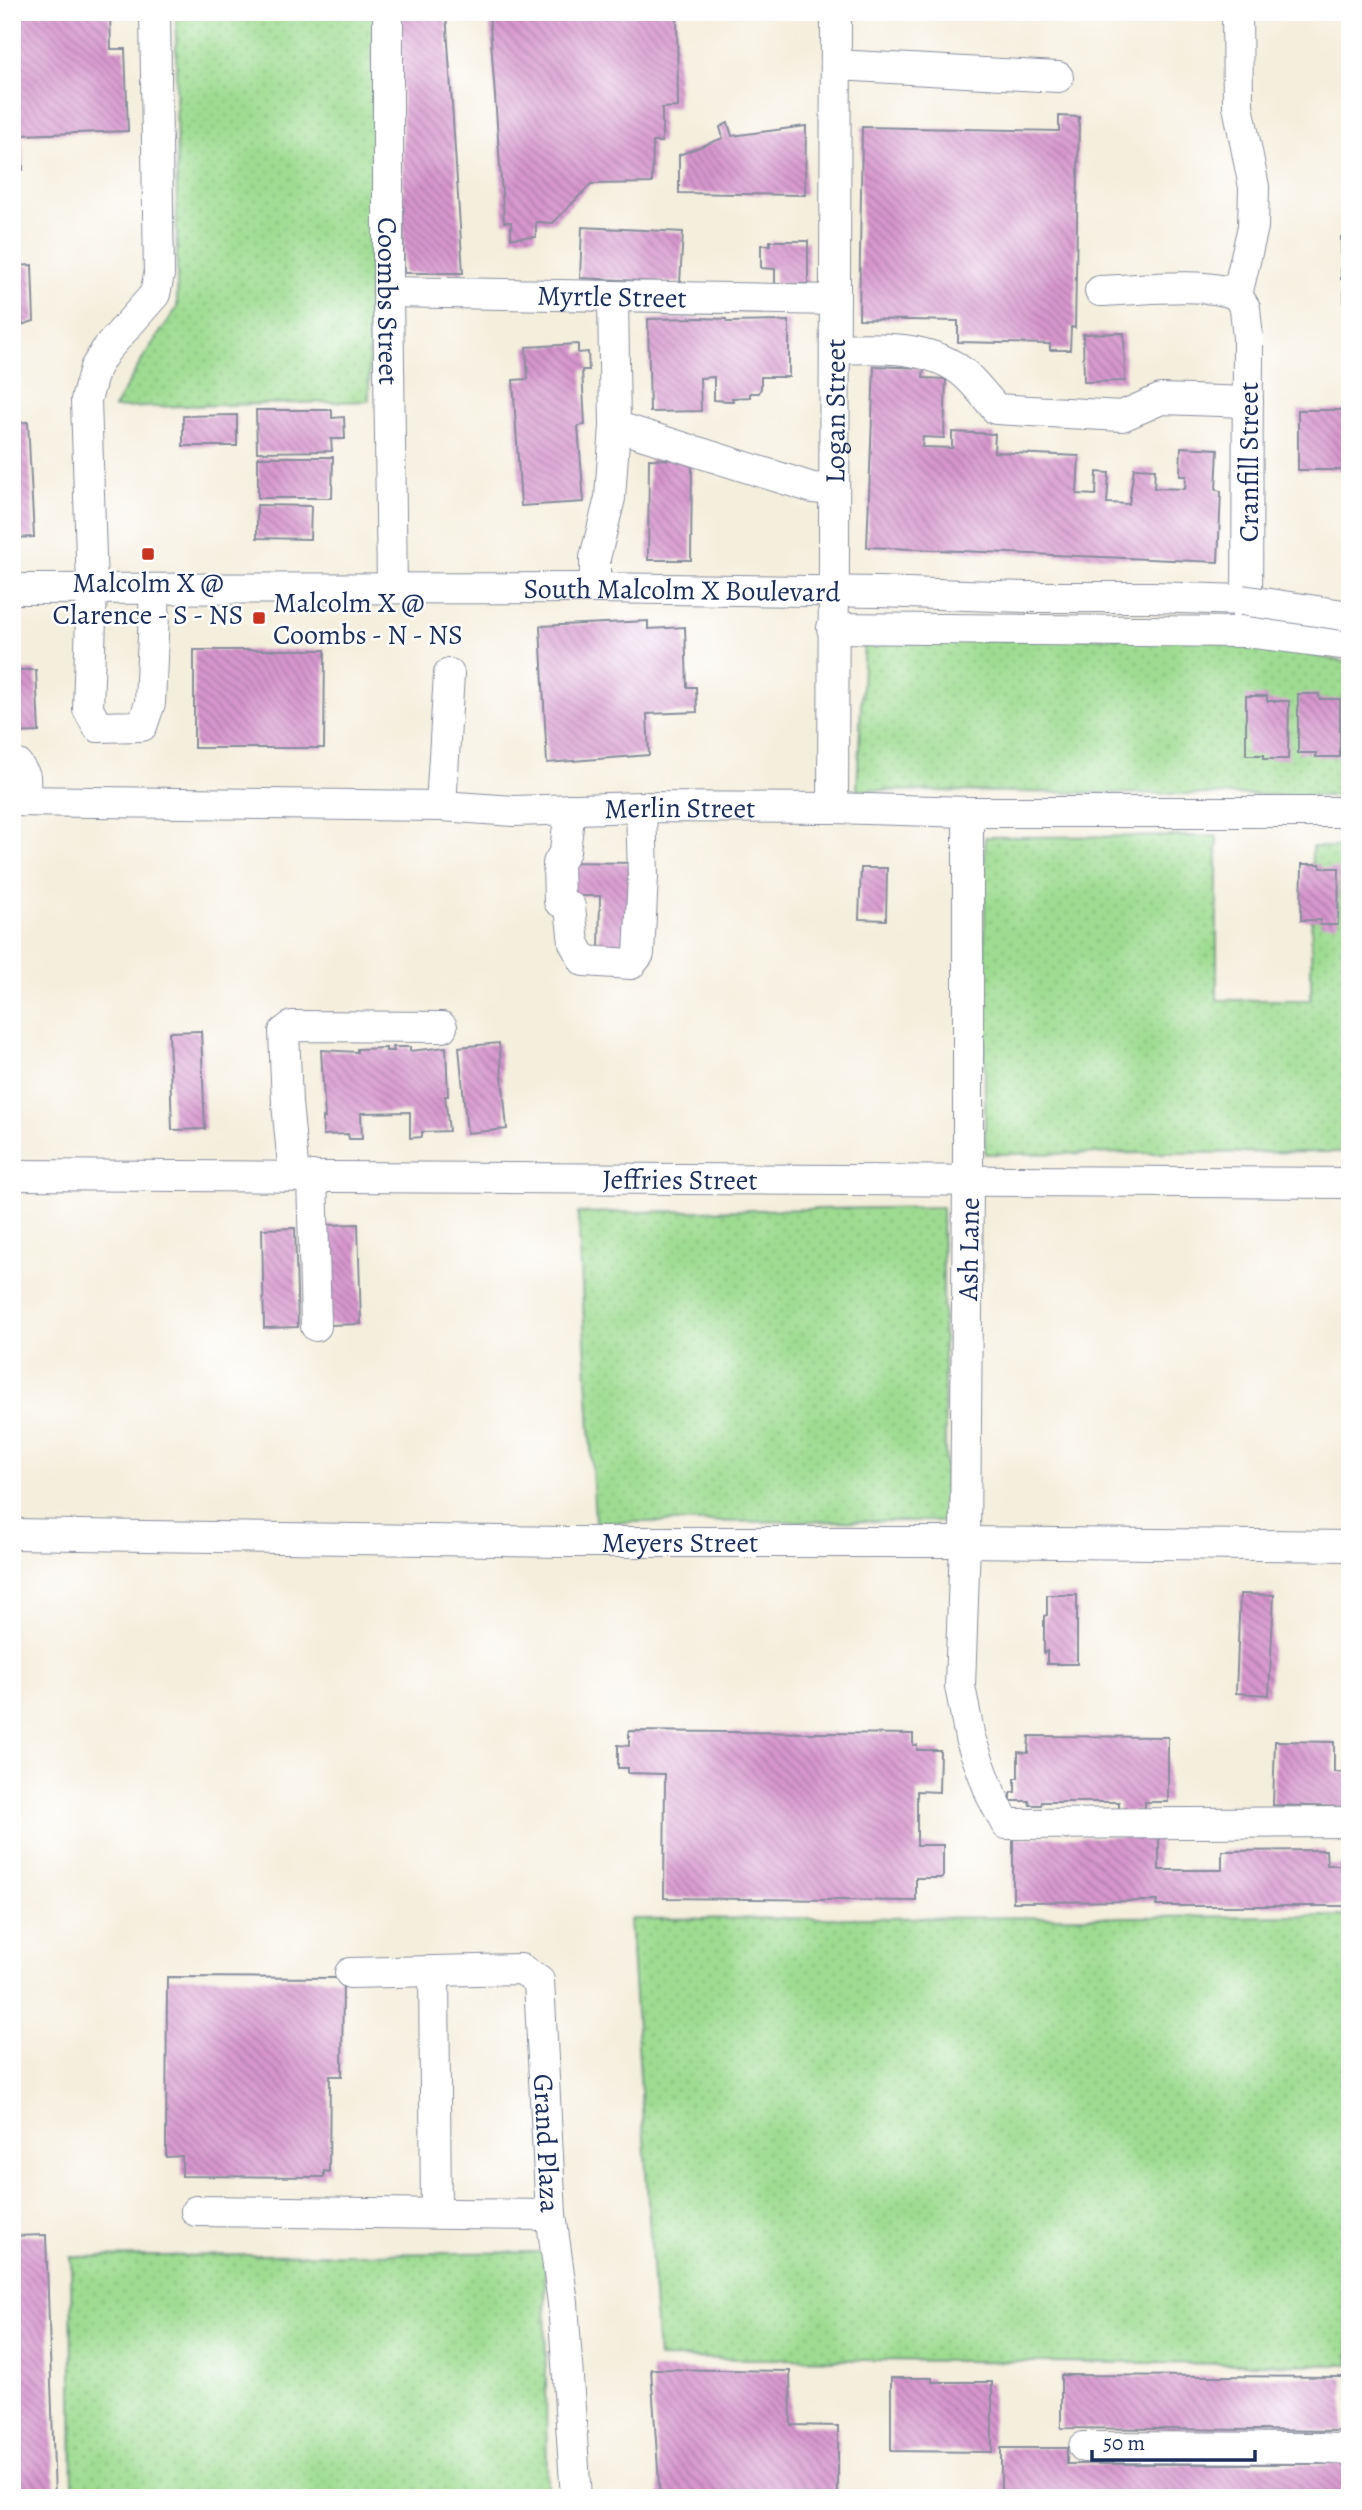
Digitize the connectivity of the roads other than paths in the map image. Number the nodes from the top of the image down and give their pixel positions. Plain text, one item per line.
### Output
1 (155, 12) edge
2 (388, 12) edge
3 (836, 12) edge
4 (1237, 12) edge
5 (836, 65) junction
6 (1058, 77) dead end
7 (1100, 291) dead end
8 (387, 292) junction
9 (1237, 295) junction
10 (613, 298) junction
11 (835, 300) junction
12 (835, 349) junction
13 (1248, 402) junction
14 (615, 426) junction
15 (833, 490) junction
16 (92, 588) junction
17 (392, 588) junction
18 (595, 588) junction
19 (12, 589) edge
20 (155, 590) junction
21 (832, 592) junction
22 (1350, 616) edge
23 (832, 628) junction
24 (1246, 632) junction
25 (1350, 645) edge
26 (449, 674) dead end
27 (12, 765) edge
28 (19, 801) edge
29 (441, 806) junction
30 (640, 807) junction
31 (833, 808) junction
32 (570, 809) junction
33 (968, 812) junction
34 (1350, 813) edge
35 (442, 1027) dead end
36 (12, 1175) edge
37 (303, 1176) junction
38 (968, 1180) junction
39 (1350, 1183) edge
40 (316, 1326) dead end
41 (12, 1534) edge
42 (965, 1542) junction
43 (1350, 1546) edge
44 (1350, 1822) edge
45 (434, 1971) junction
46 (350, 1973) dead end
47 (196, 2211) dead end
48 (436, 2213) junction
49 (551, 2215) junction
50 (1084, 2447) dead end
51 (1350, 2450) edge
52 (576, 2498) edge

1 - 16 street
2 - 8 street, Coombs Street
3 - 5 street, Logan Street
4 - 9 street
5 - 6 street
5 - 11 street, Logan Street
7 - 9 street
8 - 10 street, Myrtle Street
8 - 17 street, Coombs Street
9 - 13 street, Cranfill Street
10 - 11 street, Myrtle Street
10 - 14 street
11 - 12 street, Logan Street
12 - 13 street
12 - 15 street, Logan Street
13 - 24 street, Cranfill Street
14 - 15 street
14 - 18 street
15 - 21 street, Logan Street
16 - 19 street, South Malcolm X Boulevard
16 - 20 street, South Malcolm X Boulevard
16 - 20 street
17 - 18 street, South Malcolm X Boulevard
17 - 20 street, South Malcolm X Boulevard
18 - 21 street, South Malcolm X Boulevard
21 - 22 street, South Malcolm X Boulevard, bridge
21 - 23 street, Logan Street
23 - 24 street
23 - 31 street, Logan Street
24 - 25 street
26 - 29 street
27 - 28 street
28 - 29 street, Merlin Street
29 - 32 street, Merlin Street
30 - 31 street, Merlin Street
30 - 32 street, Merlin Street
30 - 32 street
31 - 33 street, Merlin Street
33 - 34 street, Merlin Street
33 - 38 street, Ash Lane
35 - 37 street
36 - 37 street, Jeffries Street
37 - 38 street, Jeffries Street
37 - 40 street
38 - 39 street, Jeffries Street
38 - 42 street, Ash Lane
41 - 42 street, Meyers Street
42 - 43 street, Meyers Street
42 - 44 street, Ash Lane
45 - 46 street, Grand Plaza
45 - 48 street
45 - 49 street, Grand Plaza
47 - 48 street
48 - 49 street
49 - 52 street, Grand Plaza
50 - 51 street

